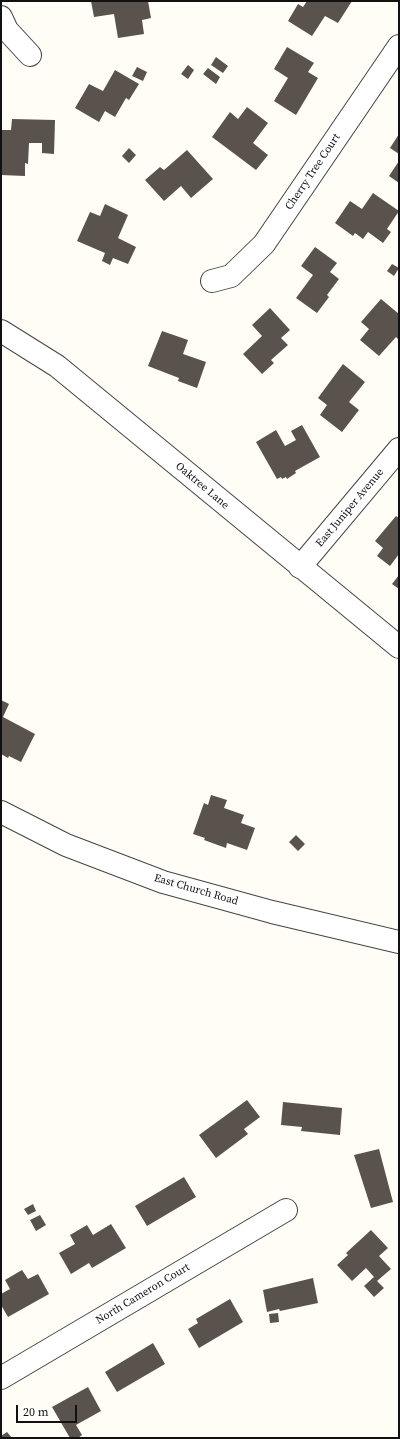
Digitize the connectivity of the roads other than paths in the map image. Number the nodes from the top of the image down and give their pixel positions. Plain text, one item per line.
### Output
1 (1, 17) edge
2 (399, 46) edge
3 (30, 55) dead end
4 (212, 282) dead end
5 (1, 331) edge
6 (399, 449) edge
7 (300, 567) junction
8 (399, 647) edge
9 (1, 812) edge
10 (399, 942) edge
11 (286, 1210) dead end
12 (1, 1378) edge

1 - 3 street
2 - 4 street, Cherry Tree Court
5 - 7 street, Oaktree Lane
6 - 7 street, East Juniper Avenue
7 - 8 street, Oaktree Lane
9 - 10 street, East Church Road
11 - 12 street, North Cameron Court

